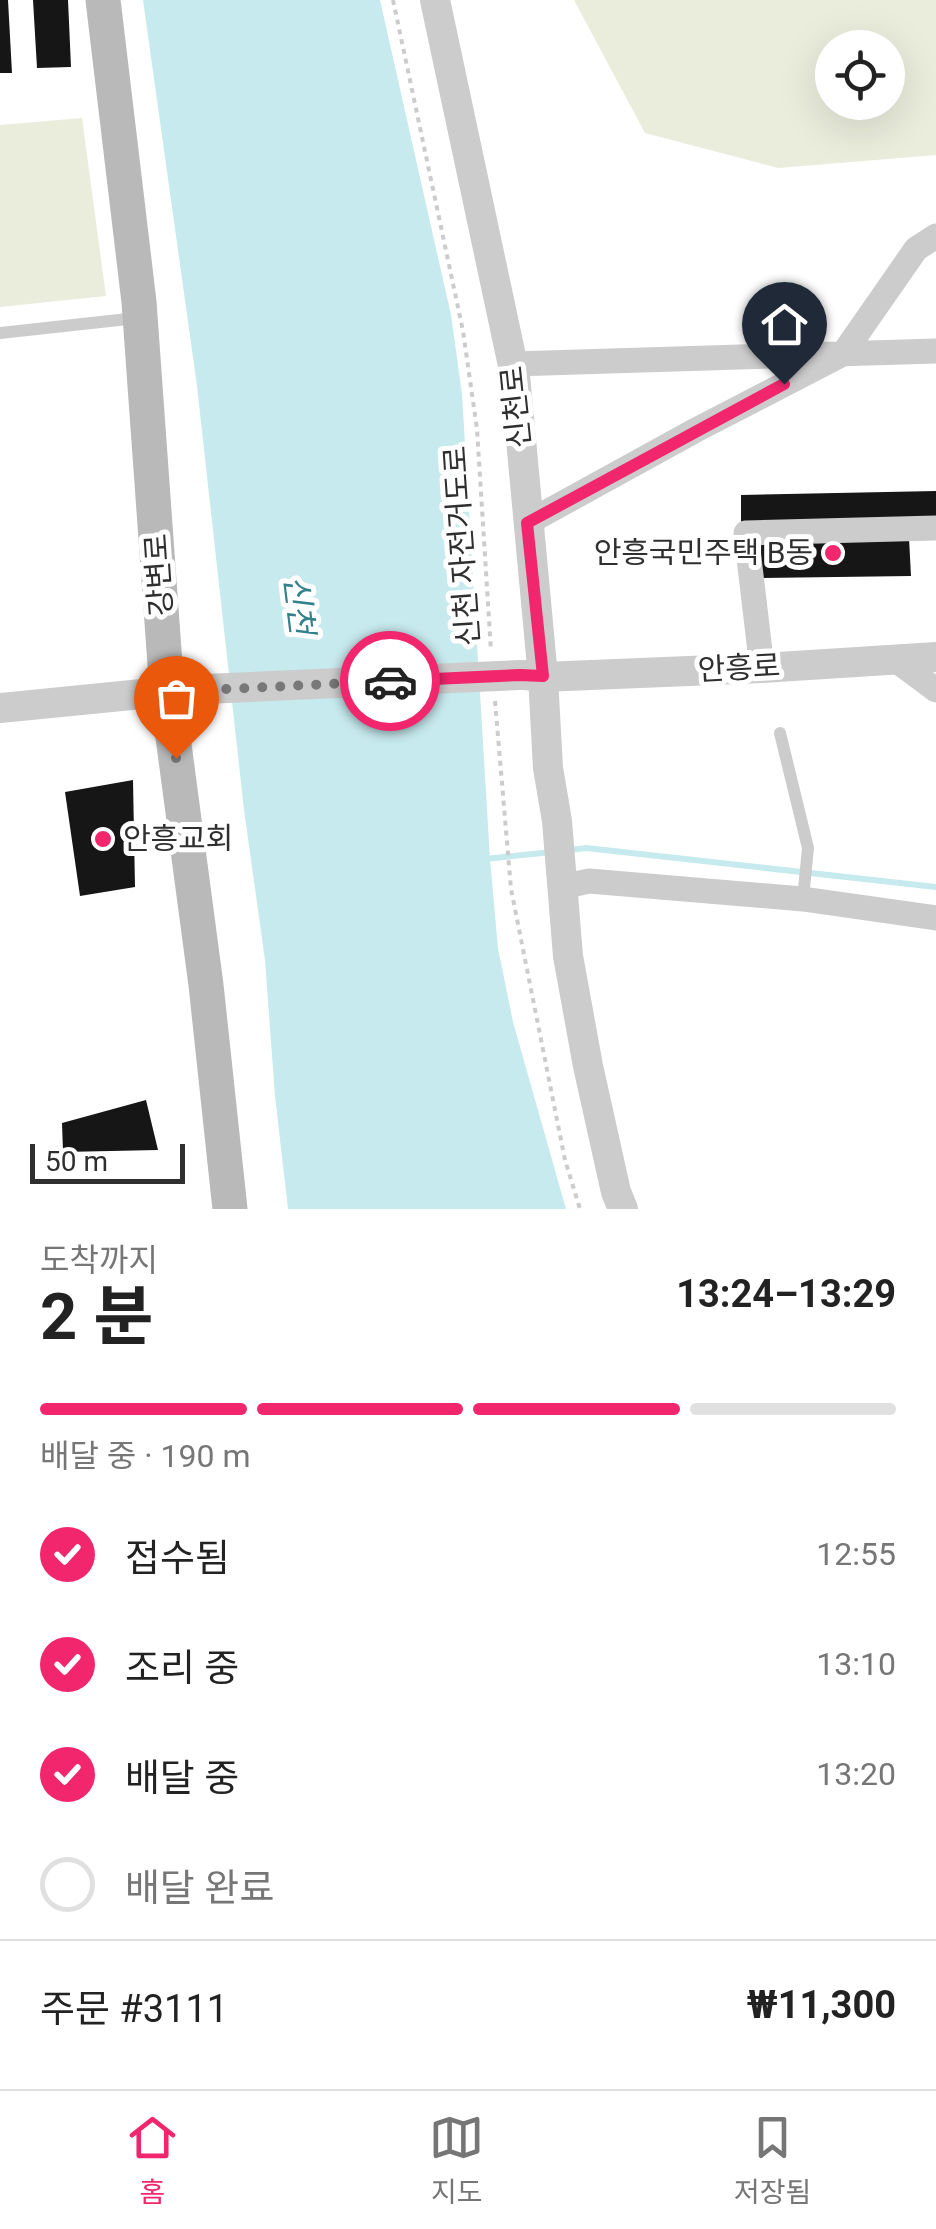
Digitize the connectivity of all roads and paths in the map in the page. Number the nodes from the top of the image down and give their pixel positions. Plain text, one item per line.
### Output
1 (104, 0) edge
2 (393, 0) edge
3 (435, 0) edge
4 (936, 236) edge
5 (140, 318) junction
6 (0, 333) edge
7 (936, 351) edge
8 (842, 354) junction
9 (513, 364) junction
10 (527, 523) junction
11 (936, 528) edge
12 (936, 657) edge
13 (893, 658) junction
14 (762, 668) junction
15 (512, 676) junction
16 (936, 690) edge
17 (174, 691) junction
18 (0, 708) edge
19 (780, 733) dead end
20 (561, 880) junction
21 (804, 892) junction
22 (936, 918) edge
23 (230, 1209) edge
24 (580, 1209) edge
25 (623, 1209) edge

1 - 5 main road, 강변로
2 - 15 path, 신천 자전거도로
3 - 9 street, 신천로
4 - 8 street
5 - 6 lane
5 - 17 main road, 강변로
7 - 8 street
8 - 9 street
8 - 10 street
9 - 10 street, 신천로
10 - 15 street, 신천로
11 - 14 street
12 - 13 street, 안흥로
13 - 14 street, 안흥로
13 - 16 street
14 - 15 street, 안흥로
15 - 17 street, 안흥로, bridge
15 - 20 street, 신천로
15 - 24 path, 신천 자전거도로
17 - 18 street, 안흥로
17 - 23 main road, 강변로
19 - 21 lane
20 - 21 street
20 - 25 street
21 - 22 street

